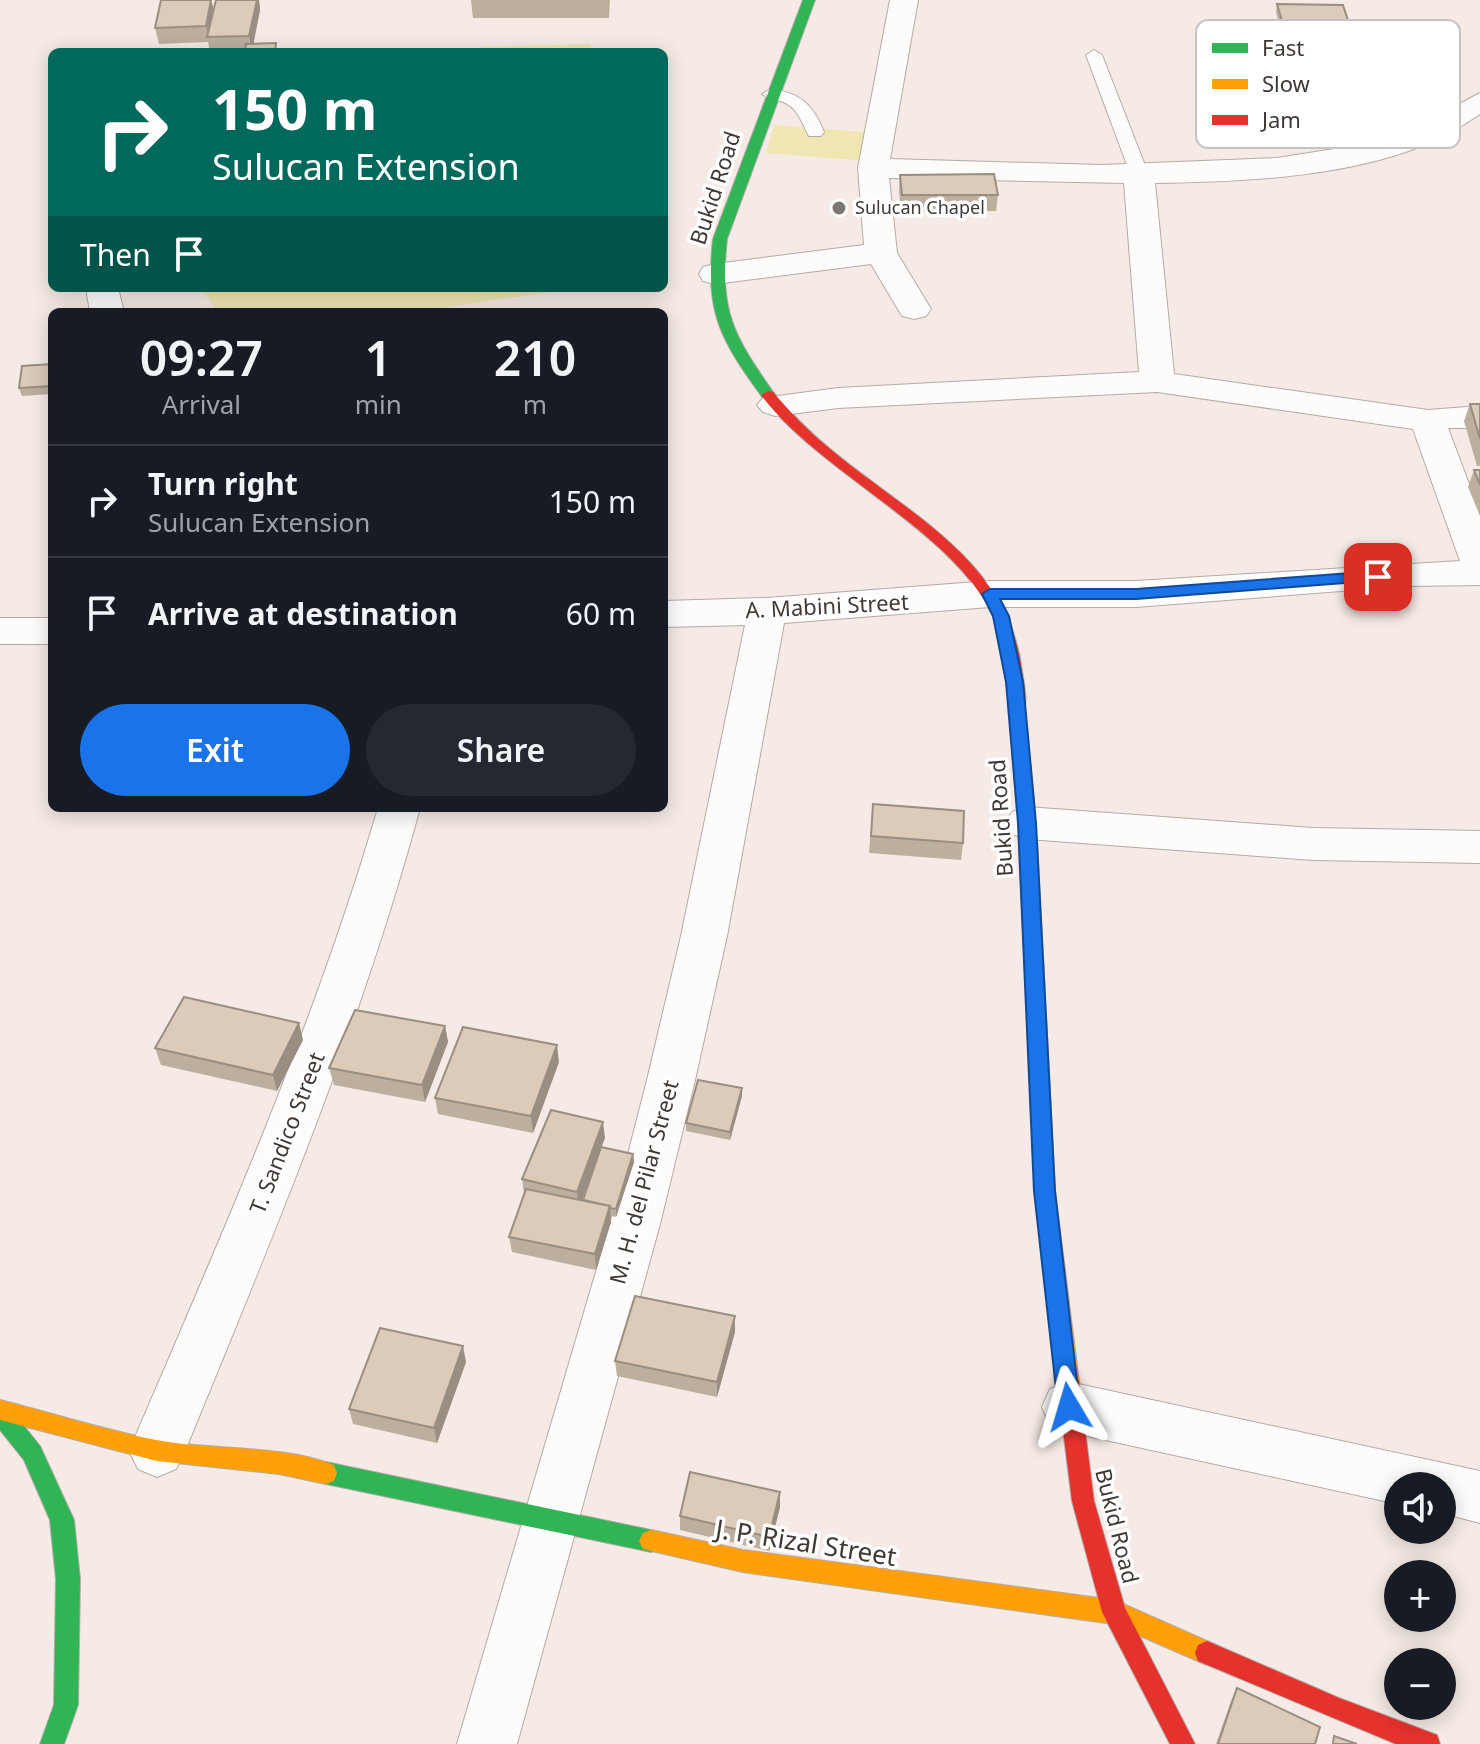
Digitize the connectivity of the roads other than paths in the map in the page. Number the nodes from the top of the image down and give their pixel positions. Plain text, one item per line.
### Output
1 (809, 0) edge
2 (904, 0) edge
3 (1094, 55) dead end
4 (771, 94) junction
5 (1480, 102) edge
6 (1460, 114) edge
7 (815, 132) dead end
8 (1383, 148) edge
9 (873, 168) junction
10 (1139, 173) junction
11 (881, 253) junction
12 (715, 274) junction
13 (914, 309) dead end
14 (1157, 382) junction
15 (775, 405) junction
16 (1480, 417) edge
17 (1428, 421) junction
18 (1480, 564) edge
19 (1480, 573) edge
20 (990, 594) junction
21 (767, 611) junction
22 (668, 614) edge
23 (0, 631) edge
24 (48, 631) edge
25 (398, 812) edge
26 (1027, 823) junction
27 (1480, 847) edge
28 (1069, 1407) junction
29 (0, 1411) edge
30 (157, 1451) junction
31 (1384, 1475) edge
32 (1456, 1491) edge
33 (1480, 1497) edge
34 (548, 1520) junction
35 (1114, 1612) junction
36 (52, 1744) edge
37 (487, 1744) edge
38 (1183, 1744) edge
39 (1428, 1744) edge

1 - 4 street, Bukid Road
2 - 9 street
3 - 10 lane
4 - 7 lane
4 - 12 street, Bukid Road
5 - 6 street
8 - 10 street
9 - 10 street
9 - 11 street
10 - 14 street
11 - 12 street
11 - 13 street
12 - 15 street, Bukid Road
14 - 15 street
14 - 17 street
15 - 20 street, Bukid Road
16 - 17 street
17 - 18 street
19 - 20 street, A. Mabini Street
20 - 21 street, A. Mabini Street
20 - 26 street, Bukid Road
21 - 22 street, A. Mabini Street
21 - 34 street, M. H. del Pilar Street
23 - 24 street
25 - 30 street, T. Sandico Street
26 - 27 street
26 - 28 street, Bukid Road
28 - 31 street
28 - 35 street, Bukid Road
29 - 30 street, J. P. Rizal Street
29 - 36 street
30 - 34 street, J. P. Rizal Street
32 - 33 street
34 - 35 street, J. P. Rizal Street
34 - 37 street, M. H. del Pilar Street
35 - 38 street, Bukid Road
35 - 39 street, J. P. Rizal Street

